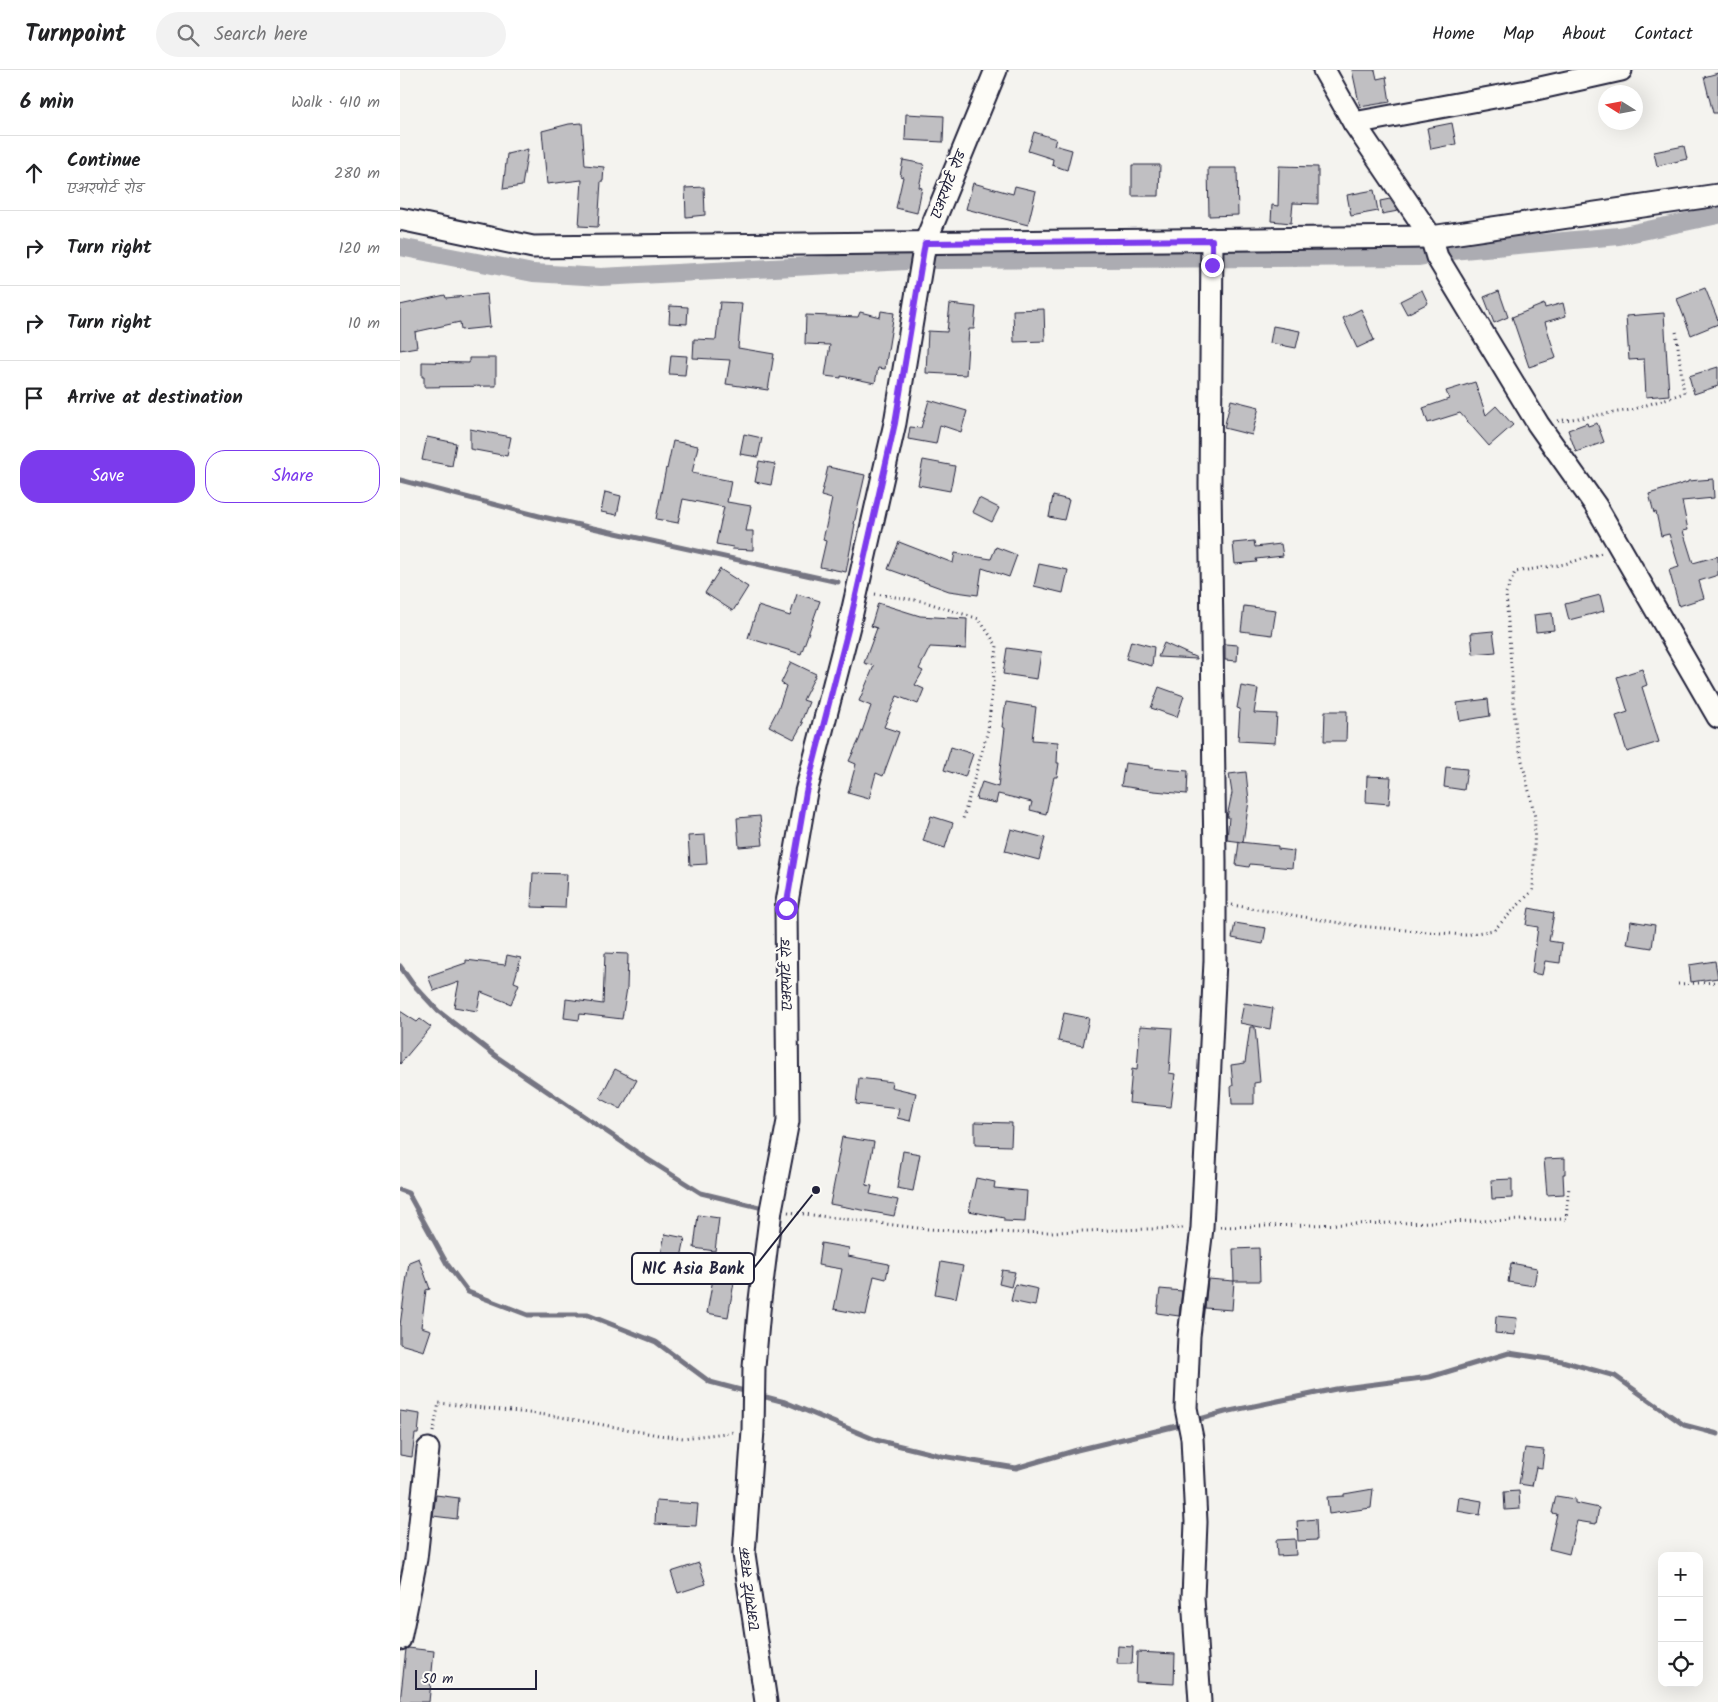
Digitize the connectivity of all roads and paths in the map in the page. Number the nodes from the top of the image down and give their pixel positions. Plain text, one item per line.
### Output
1 (996, 70) edge
2 (1324, 70) edge
3 (1621, 70) edge
4 (1354, 123) junction
5 (1718, 195) edge
6 (400, 219) edge
7 (925, 243) junction
8 (1434, 246) junction
9 (1212, 251) junction
10 (1676, 331) dead end
11 (1538, 424) junction
12 (1619, 547) junction
13 (857, 591) junction
14 (1718, 717) edge
15 (963, 819) dead end
16 (1215, 902) junction
17 (1718, 982) edge
18 (1678, 984) dead end
19 (1569, 1186) dead end
20 (771, 1210) junction
21 (1202, 1228) junction
22 (754, 1367) joint
23 (753, 1423) junction
24 (428, 1449) joint
25 (400, 1639) edge
26 (766, 1702) edge
27 (1200, 1702) edge

1 - 7 street, एअरपोर्ट रोड
2 - 4 street
3 - 4 street
4 - 8 street
5 - 8 street
6 - 7 street
7 - 9 street
7 - 13 street, एअरपोर्ट रोड
8 - 9 street
8 - 11 street
9 - 16 street
10 - 11 path
11 - 12 street
12 - 14 street
12 - 16 path
13 - 15 path
13 - 20 street, एअरपोर्ट रोड
16 - 21 street
17 - 18 path
19 - 21 path
20 - 21 path
20 - 22 street, एअरपोर्ट रोड
21 - 27 street
22 - 23 street, एअरपोर्ट सडक
23 - 24 path
23 - 26 street, एअरपोर्ट सडक
24 - 25 street

